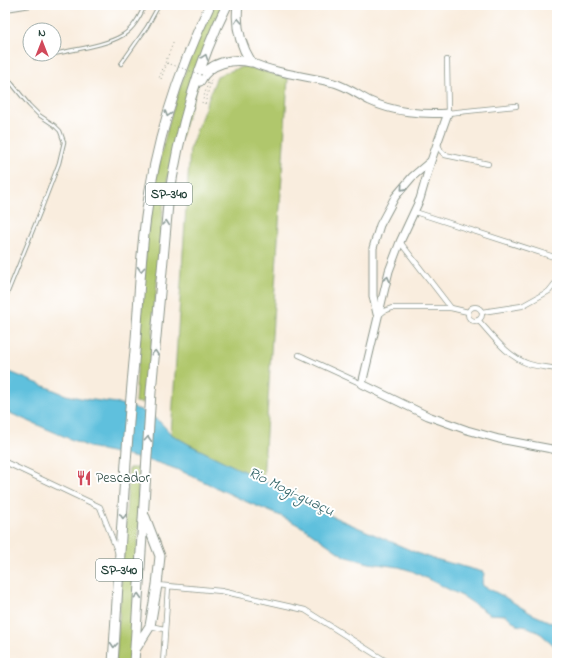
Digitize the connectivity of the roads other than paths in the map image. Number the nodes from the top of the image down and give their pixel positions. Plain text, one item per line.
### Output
1 (36, 5) edge
2 (145, 5) edge
3 (159, 5) edge
4 (210, 5) edge
5 (227, 5) edge
6 (238, 5) edge
7 (5, 10) edge
8 (62, 52) edge
9 (447, 60) dead end
10 (251, 62) junction
11 (121, 64) dead end
12 (5, 75) edge
13 (516, 106) dead end
14 (448, 113) junction
15 (185, 120) junction
16 (437, 143) junction
17 (431, 161) junction
18 (488, 164) dead end
19 (415, 212) junction
20 (400, 242) junction
21 (557, 258) edge
22 (557, 281) edge
23 (5, 299) edge
24 (451, 308) junction
25 (468, 312) junction
26 (482, 312) junction
27 (377, 316) junction
28 (478, 320) junction
29 (299, 355) dead end
30 (557, 369) edge
31 (362, 384) junction
32 (557, 450) edge
33 (5, 462) edge
34 (143, 513) junction
35 (120, 559) junction
36 (158, 585) junction
37 (168, 586) junction
38 (150, 626) junction
39 (164, 629) junction
40 (135, 649) junction
41 (113, 663) edge
42 (134, 663) edge
43 (162, 663) edge
44 (389, 663) edge

1 - 7 lane
2 - 8 lane
3 - 11 lane
4 -> 35 highway, SP-340
15 -> 5 highway, SP-340
10 -> 6 highway
9 - 14 street
10 - 14 street
10 - 15 highway
12 - 23 lane
13 - 14 street
14 - 16 street
34 -> 15 highway, SP-340
16 - 17 street
16 - 18 street
17 - 19 street
17 -> 27 street
19 - 20 street
19 - 21 street
20 - 24 street
27 -> 20 street
22 - 26 street
24 - 25 street
24 - 27 street
25 - 26 street
25 - 28 street
26 - 28 street
27 - 31 street
28 - 30 street
29 - 31 street
31 - 32 street
33 - 35 street
34 - 36 highway
40 -> 34 highway, SP-340
35 -> 41 highway, SP-340
36 - 37 street
36 - 38 highway
37 - 39 street
37 - 44 street
38 - 39 street
38 - 40 highway
39 - 43 street
40 - 42 highway, SP-340

